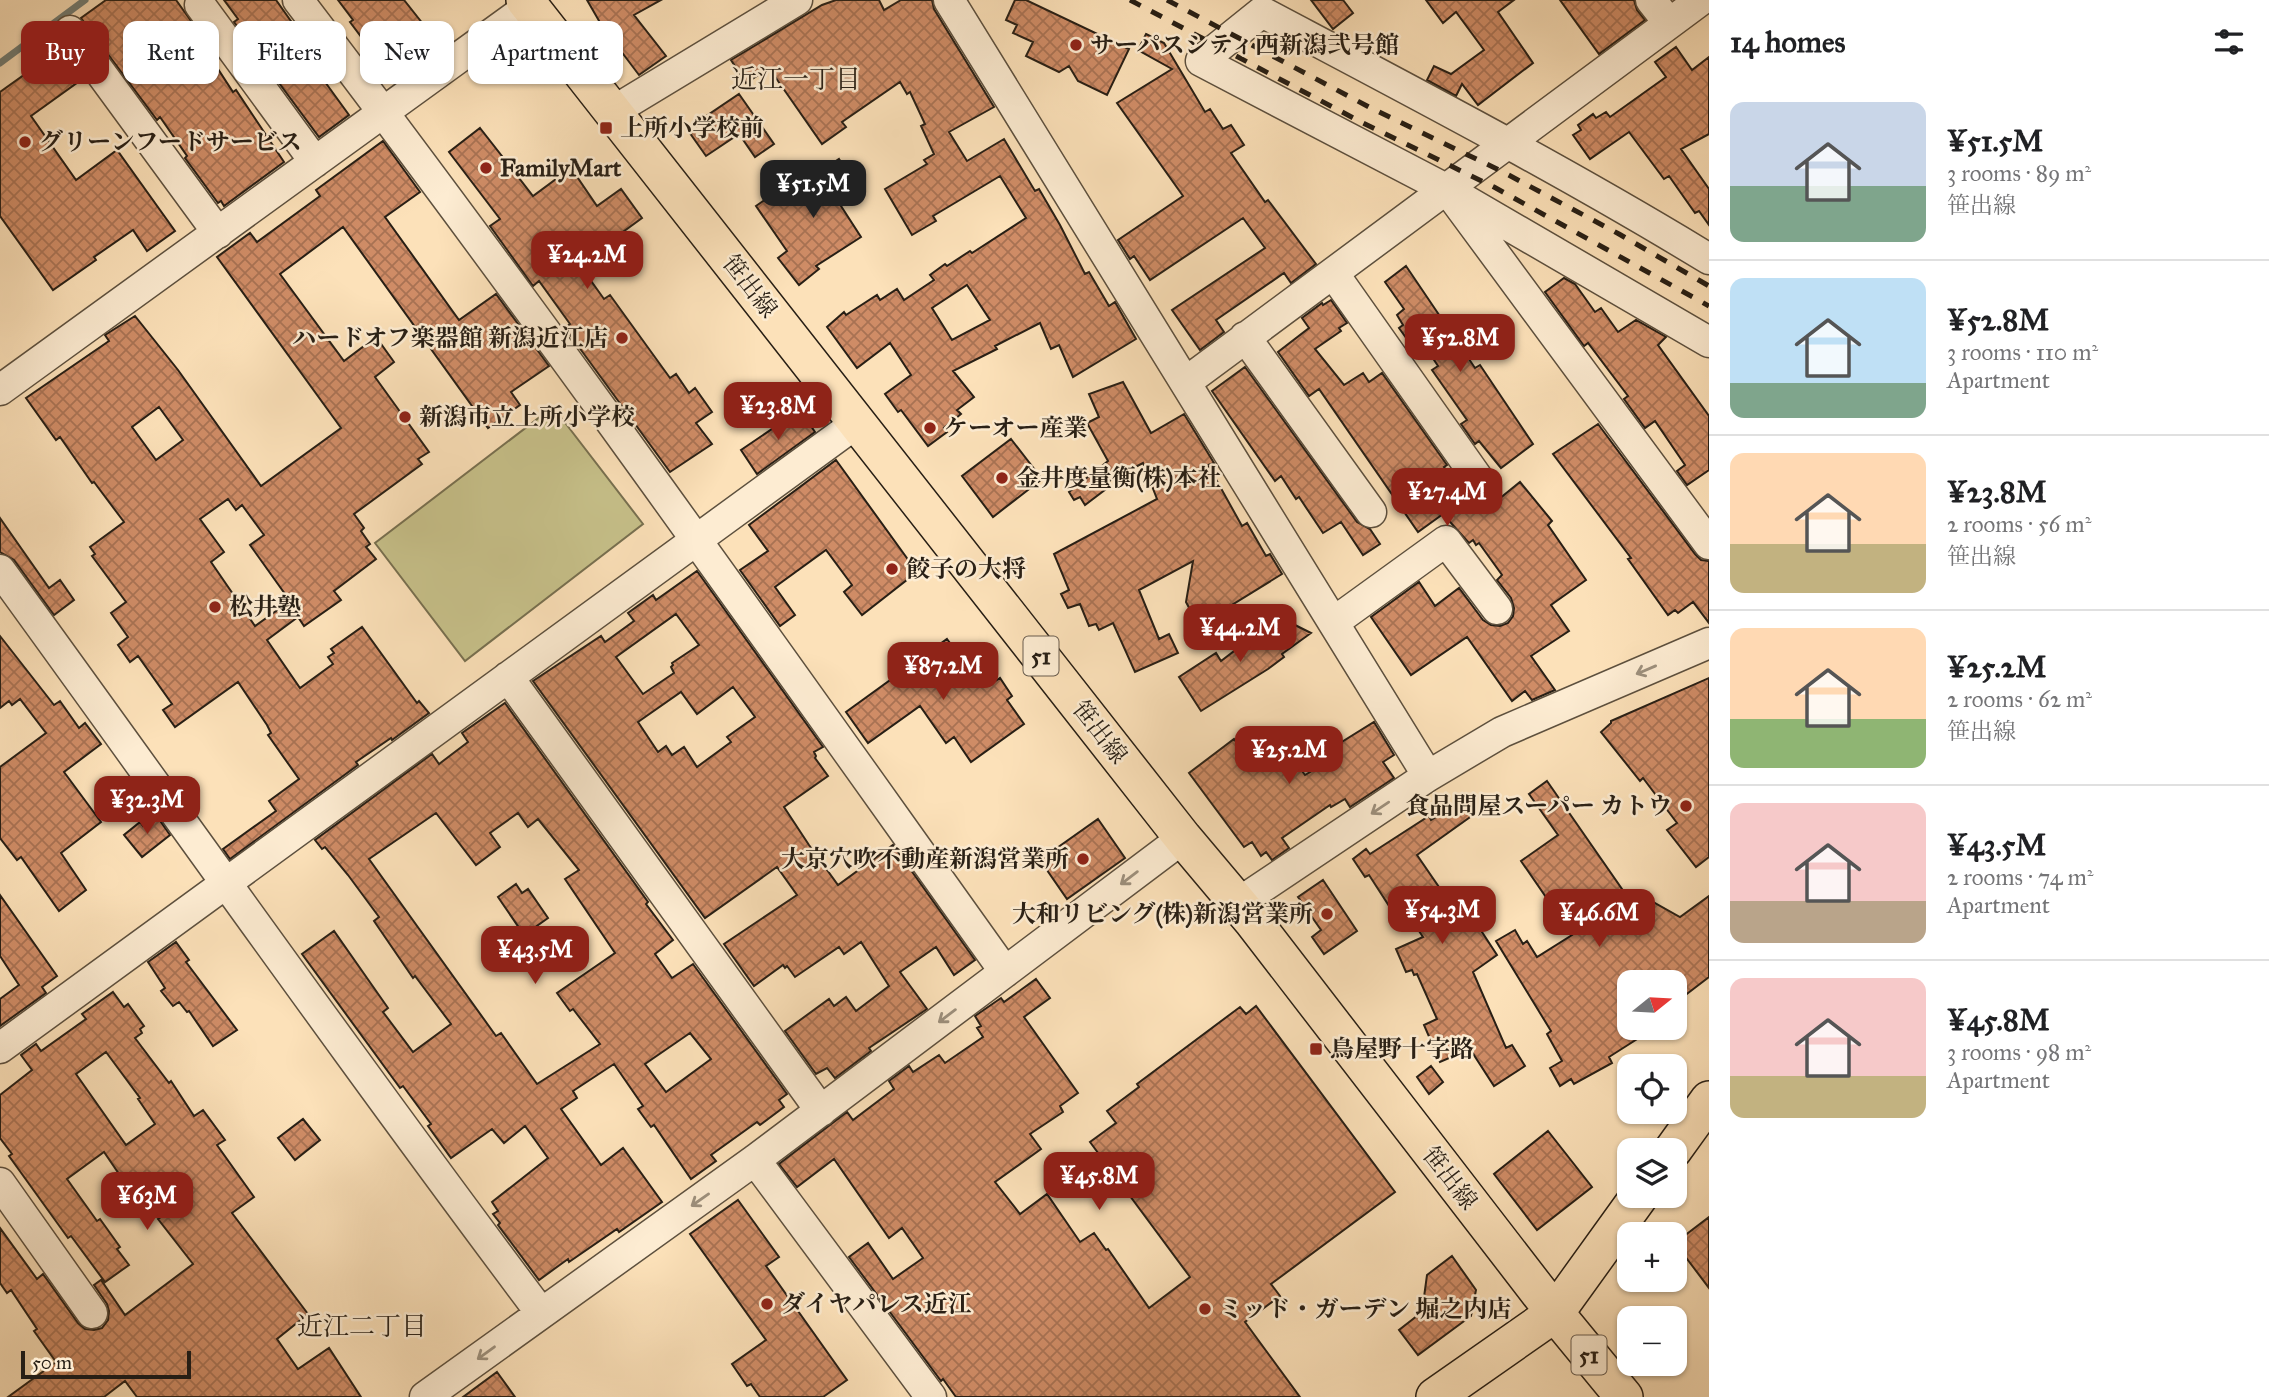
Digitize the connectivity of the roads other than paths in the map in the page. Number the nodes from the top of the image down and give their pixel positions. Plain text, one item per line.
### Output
1 (298, 0) edge
2 (797, 0) edge
3 (949, 0) edge
4 (527, 3) edge
5 (200, 5) dead end
6 (1703, 6) edge
7 (1660, 12) edge
8 (109, 84) edge
9 (384, 112) junction
10 (612, 112) junction
11 (1508, 143) junction
12 (315, 162) junction
13 (1446, 189) junction
14 (218, 233) junction
15 (1709, 259) edge
16 (1333, 272) junction
17 (1245, 337) junction
18 (1709, 342) edge
19 (1186, 382) junction
20 (0, 390) edge
21 (858, 422) junction
22 (1481, 483) dead end
23 (1370, 512) dead end
24 (695, 541) junction
25 (1709, 544) edge
26 (0, 570) edge
27 (1497, 608) dead end
28 (1334, 622) junction
29 (1709, 643) edge
30 (509, 677) junction
31 (1428, 776) junction
32 (1183, 838) junction
33 (227, 881) junction
34 (1237, 904) junction
35 (1005, 972) junction
36 (0, 1048) edge
37 (1709, 1100) edge
38 (821, 1111) junction
39 (1681, 1138) edge
40 (755, 1160) junction
41 (0, 1183) edge
42 (1631, 1208) edge
43 (92, 1313) dead end
44 (541, 1313) junction
45 (1555, 1313) junction
46 (425, 1397) edge
47 (931, 1397) edge
48 (1435, 1397) edge
49 (1624, 1397) edge

1 - 9 street
2 - 10 street
3 - 19 street
4 - 9 street
4 - 10 main road, 笹出線 / 51
5 - 12 street
6 - 7 street
7 - 11 street
8 - 14 street
9 - 12 street
9 - 24 street
10 - 21 main road, 笹出線 / 51
11 - 13 street
11 - 13 street
11 - 15 street
12 - 14 street
13 - 16 street
13 - 18 street
13 - 25 street
14 - 20 street
16 - 17 street
16 - 22 street
17 - 19 street
17 - 23 street
19 - 28 street
21 - 24 street
21 - 32 main road, 笹出線 / 51
24 - 30 street
24 - 35 street
26 - 33 street
27 - 28 street
28 - 31 street
29 -> 31 street
30 - 33 street
30 - 38 street
31 -> 34 street
32 - 34 main road, 笹出線 / 51
32 -> 35 street
33 - 36 street
33 - 44 street
34 - 45 main road, 笹出線 / 51
35 -> 38 street
37 - 39 main road
38 - 40 street
40 -> 44 street
40 - 47 street
41 - 43 street
42 - 45 main road
44 -> 46 street
45 - 48 main road
45 - 49 main road, 笹出線 / 51

